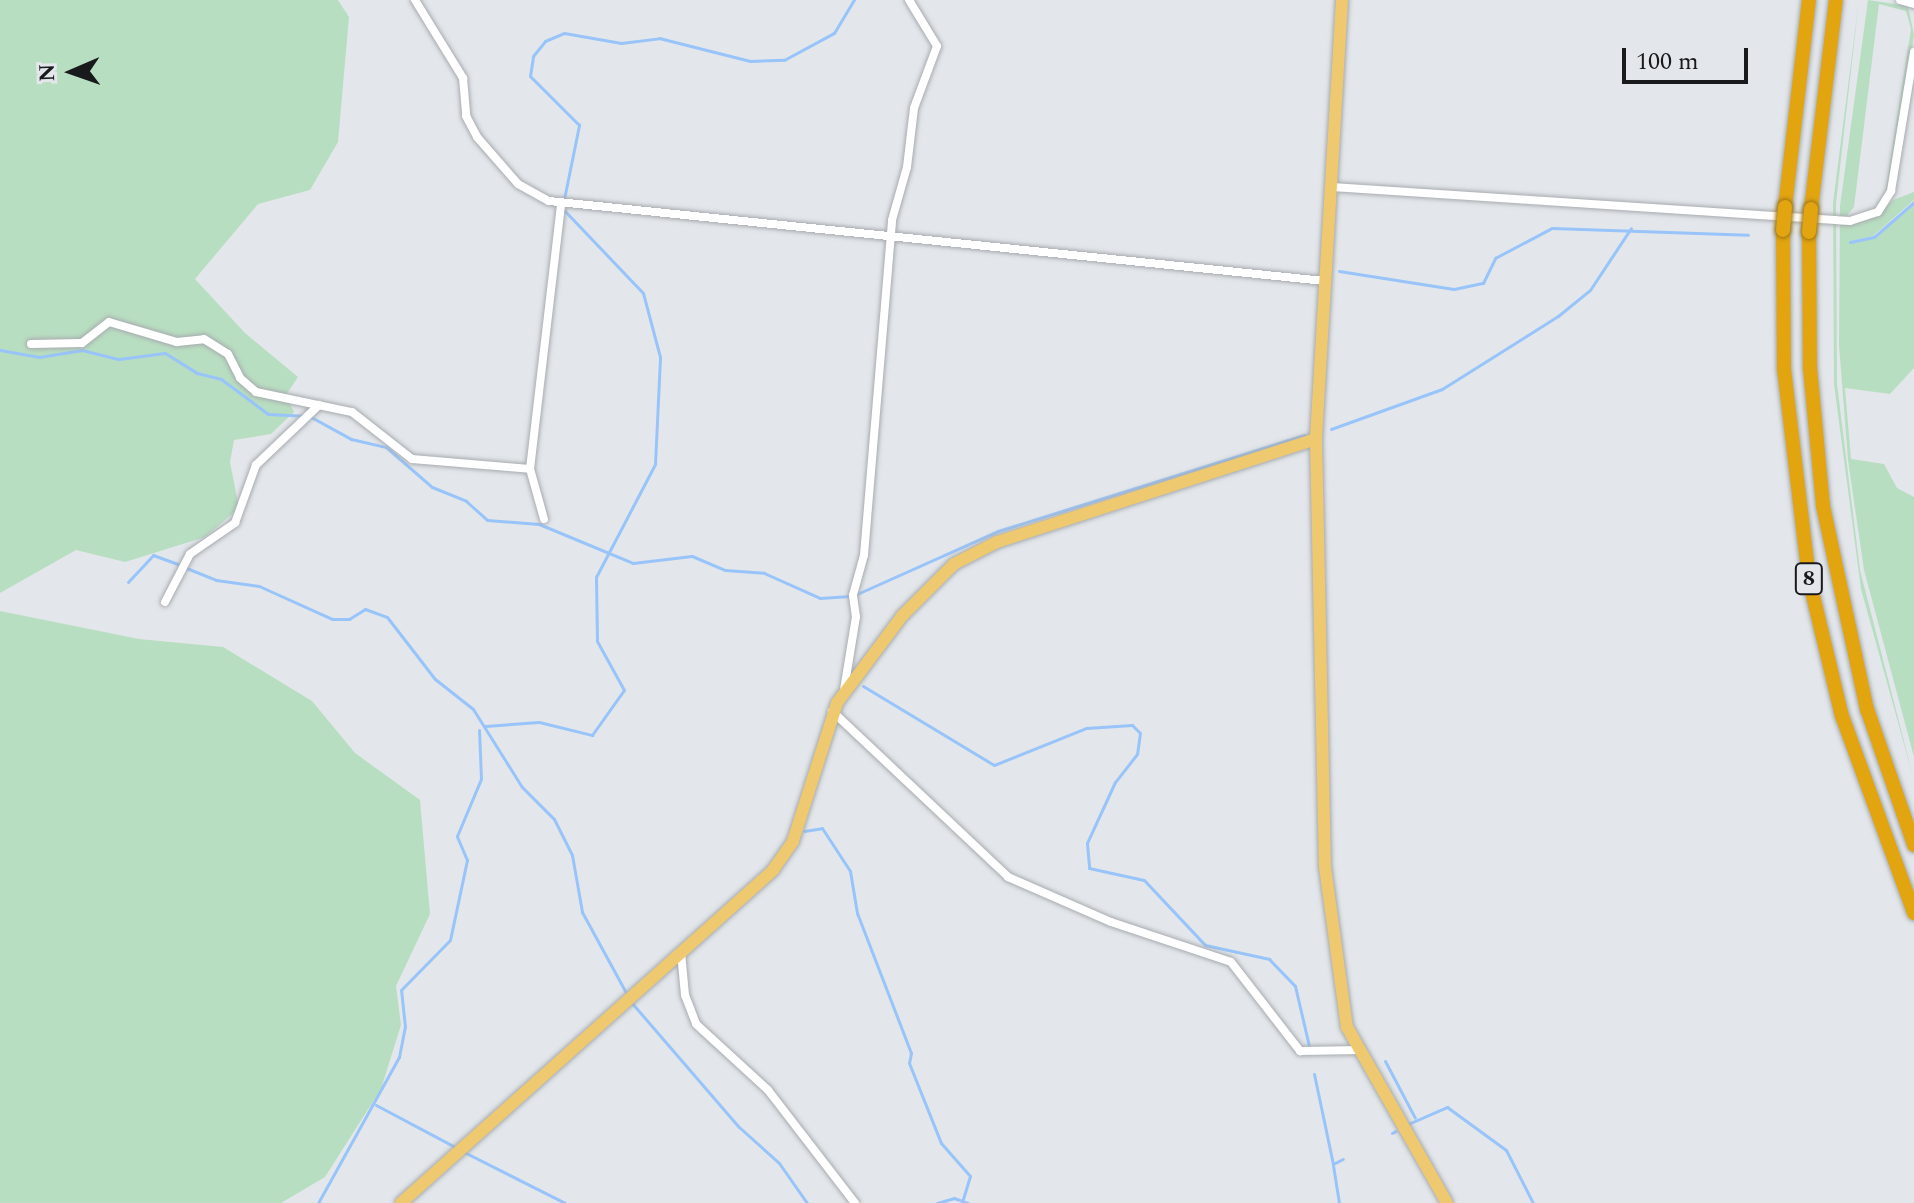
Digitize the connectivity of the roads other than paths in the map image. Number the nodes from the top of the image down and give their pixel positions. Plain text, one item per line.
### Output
1 (415, 0) edge
2 (909, 0) edge
3 (1342, 0) edge
4 (1809, 0) edge
5 (1836, 0) edge
6 (1900, 0) edge
7 (1914, 4) edge
8 (1914, 52) edge
9 (1332, 187) junction
10 (561, 204) junction
11 (892, 238) junction
12 (1325, 281) junction
13 (31, 344) dead end
14 (321, 404) junction
15 (1316, 439) junction
16 (530, 469) junction
17 (544, 519) dead end
18 (165, 602) dead end
19 (843, 692) junction
20 (832, 711) junction
21 (1914, 845) edge
22 (1914, 913) edge
23 (681, 952) junction
24 (1360, 1050) junction
25 (401, 1203) edge
26 (855, 1203) edge
27 (1447, 1203) edge

1 - 10 street
2 - 11 street
3 - 9 main road
4 - 22 highway, 8, bridge
5 - 21 highway, 8, bridge
6 - 7 street
8 - 9 street
9 - 12 main road
10 - 11 street
10 - 16 street
11 - 12 street
11 - 19 street
12 - 15 main road
13 - 14 street
14 - 16 street
14 - 18 street
15 - 19 main road
15 - 24 main road
16 - 17 street
19 - 20 main road
20 - 23 main road
20 - 24 street
23 - 25 main road
23 - 26 street
24 - 27 main road

